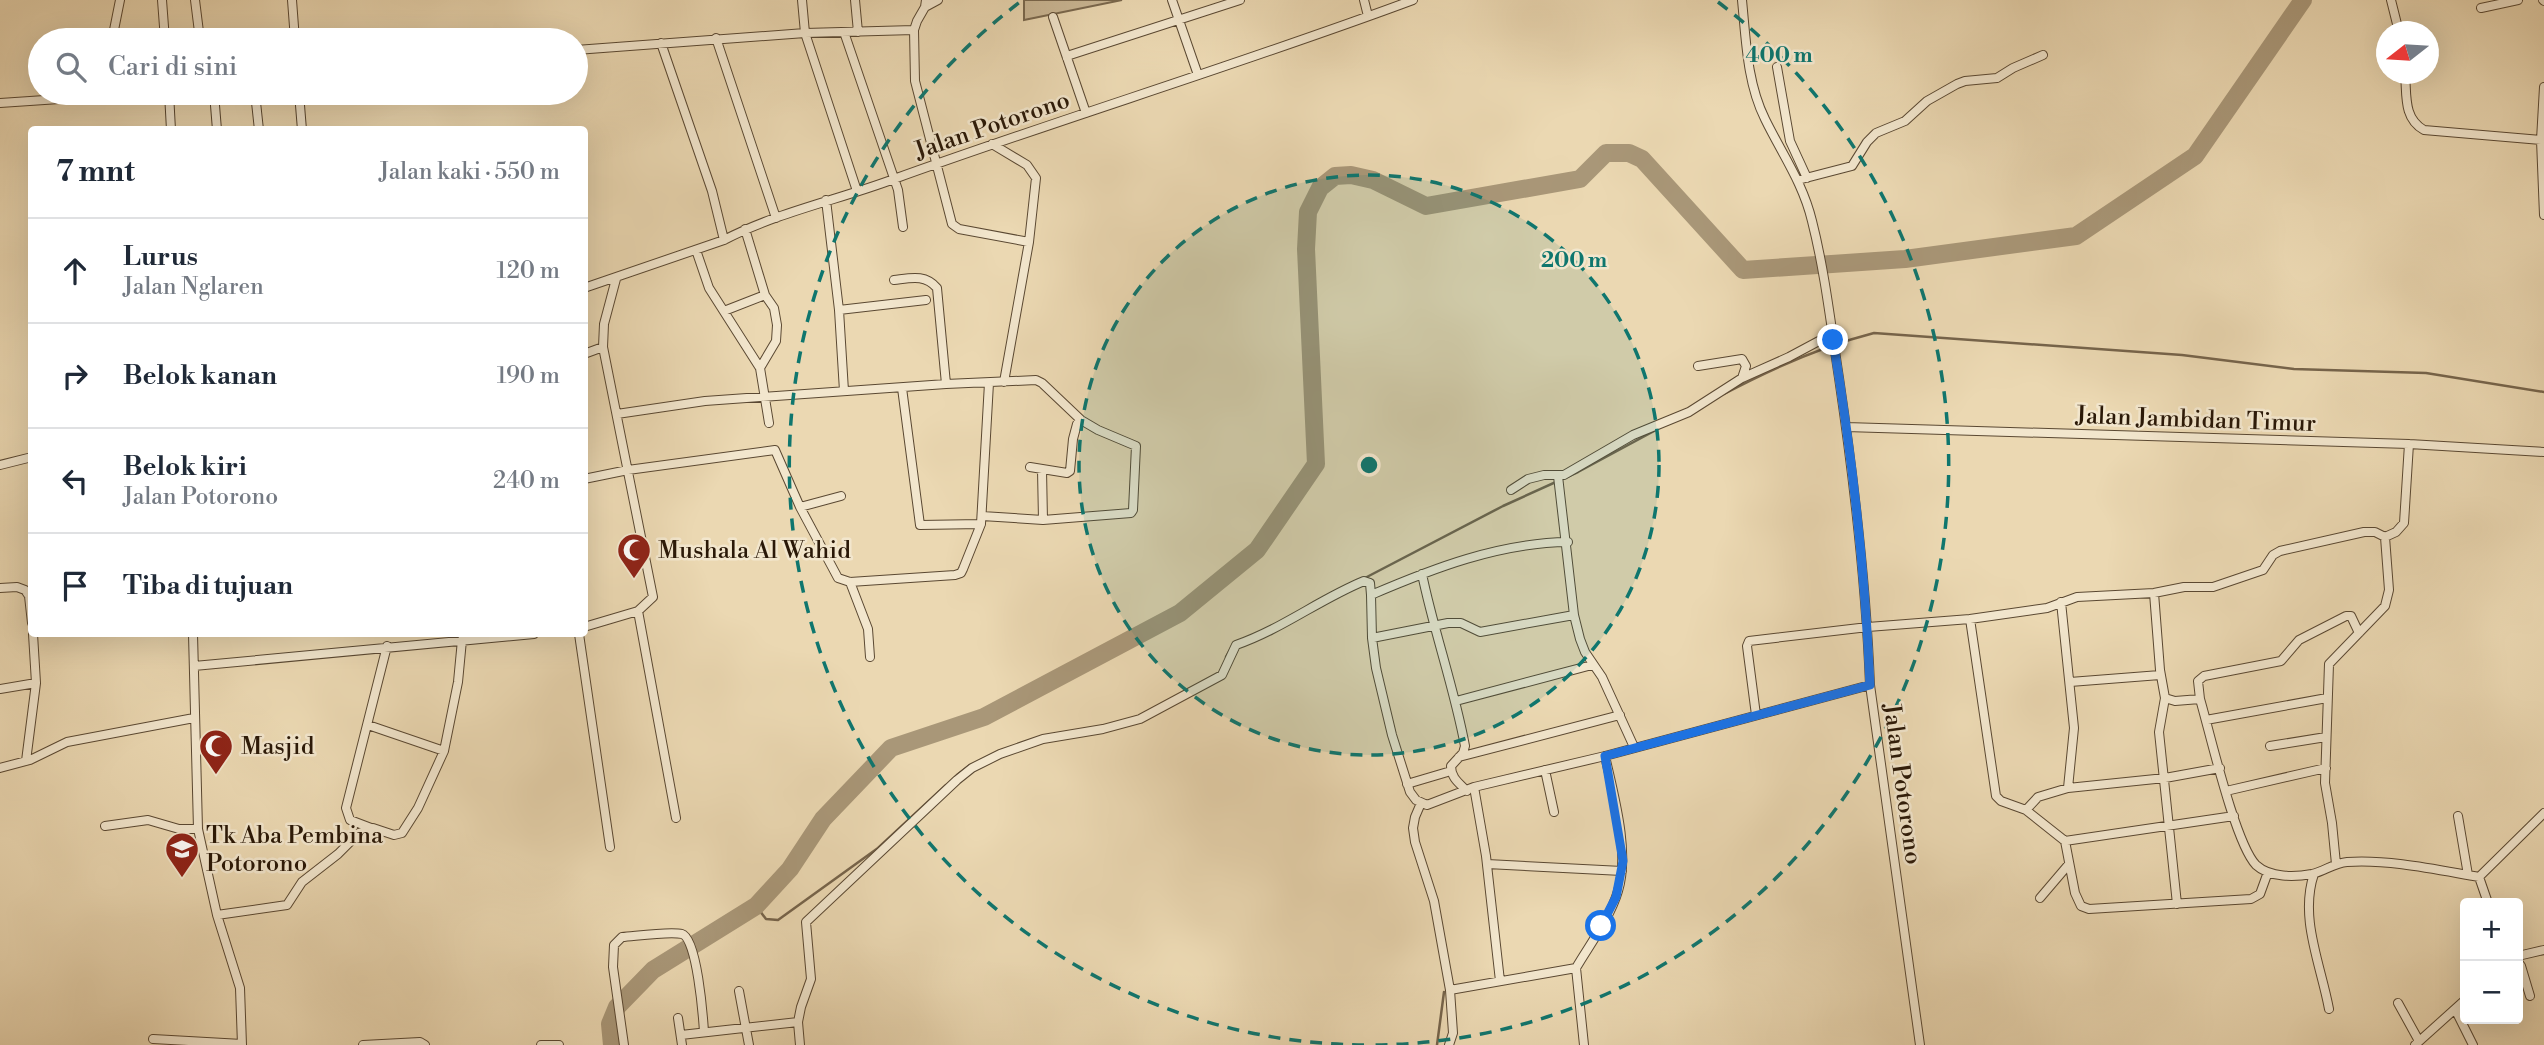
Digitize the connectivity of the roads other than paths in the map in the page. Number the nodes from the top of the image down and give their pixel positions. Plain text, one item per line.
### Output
1 (120, 0) edge
2 (162, 0) edge
3 (195, 0) edge
4 (292, 0) edge
5 (802, 0) edge
6 (855, 0) edge
7 (938, 0) edge
8 (1172, 0) edge
9 (1240, 0) edge
10 (1364, 0) edge
11 (1413, 0) edge
12 (1742, 0) edge
13 (2391, 0) edge
14 (2518, 0) edge
15 (926, 4) edge
16 (2481, 9) dead end
17 (1368, 16) junction
18 (1053, 17) dead end
19 (1179, 20) junction
20 (2396, 21) edge
21 (114, 28) edge
22 (164, 28) edge
23 (198, 28) edge
24 (294, 28) edge
25 (914, 30) junction
26 (844, 32) junction
27 (858, 32) junction
28 (805, 33) junction
29 (716, 38) junction
30 (661, 43) junction
31 (588, 49) edge
32 (2043, 55) dead end
33 (1067, 58) junction
34 (1777, 67) dead end
35 (1198, 75) junction
36 (2407, 84) edge
37 (2544, 87) edge
38 (28, 101) edge
39 (0, 103) edge
40 (170, 105) edge
41 (215, 105) edge
42 (256, 105) edge
43 (300, 105) edge
44 (1086, 113) junction
45 (171, 126) edge
46 (217, 126) edge
47 (259, 126) edge
48 (302, 126) edge
49 (2541, 140) junction
50 (992, 144) junction
51 (938, 162) junction
52 (2543, 176) edge
53 (894, 179) junction
54 (1802, 179) junction
55 (857, 191) junction
56 (826, 200) junction
57 (2544, 215) edge
58 (776, 218) junction
59 (903, 227) dead end
60 (745, 229) junction
61 (724, 240) junction
62 (1029, 242) junction
63 (696, 250) junction
64 (616, 279) junction
65 (894, 280) dead end
66 (588, 287) edge
67 (765, 295) junction
68 (926, 300) dead end
69 (839, 310) junction
70 (724, 311) junction
71 (1833, 337) junction
72 (603, 347) junction
73 (588, 353) edge
74 (1698, 366) dead end
75 (760, 368) junction
76 (1742, 378) junction
77 (1003, 382) junction
78 (989, 383) junction
79 (946, 384) junction
80 (902, 388) junction
81 (844, 391) junction
82 (765, 397) junction
83 (617, 414) junction
84 (769, 423) dead end
85 (1077, 424) dead end
86 (1846, 427) junction
87 (2409, 444) junction
88 (2544, 452) edge
89 (28, 458) edge
90 (0, 466) edge
91 (1030, 467) dead end
92 (628, 470) junction
93 (1042, 470) junction
94 (588, 478) edge
95 (1559, 480) junction
96 (1511, 490) dead end
97 (841, 496) dead end
98 (800, 507) junction
99 (982, 520) junction
100 (1043, 520) junction
101 (2385, 537) junction
102 (1567, 542) junction
103 (1422, 574) junction
104 (850, 582) junction
105 (0, 588) edge
106 (2154, 593) junction
107 (28, 594) edge
108 (1371, 595) junction
109 (2061, 603) junction
110 (638, 611) junction
111 (1574, 615) junction
112 (1970, 619) junction
113 (588, 626) edge
114 (1434, 626) junction
115 (1868, 627) junction
116 (2359, 632) junction
117 (33, 637) edge
118 (193, 637) edge
119 (492, 637) edge
120 (579, 637) edge
121 (1372, 638) junction
122 (462, 640) junction
123 (387, 646) junction
124 (870, 657) dead end
125 (1592, 665) junction
126 (194, 666) junction
127 (2160, 675) junction
128 (2070, 682) junction
129 (36, 683) junction
130 (1870, 685) junction
131 (0, 690) edge
132 (2165, 698) junction
133 (2327, 698) junction
134 (2200, 699) junction
135 (1456, 701) junction
136 (1620, 715) junction
137 (1756, 715) junction
138 (194, 718) junction
139 (2206, 720) junction
140 (368, 725) junction
141 (2326, 737) junction
142 (2270, 746) dead end
143 (1634, 747) junction
144 (444, 751) junction
145 (1605, 756) junction
146 (1459, 757) junction
147 (26, 761) junction
148 (0, 768) edge
149 (2220, 768) junction
150 (2326, 768) junction
151 (1545, 770) junction
152 (1451, 771) junction
153 (2165, 778) junction
154 (1408, 784) junction
155 (2068, 788) junction
156 (1471, 789) junction
157 (2226, 791) junction
158 (1421, 803) junction
159 (2026, 810) junction
160 (1553, 812) dead end
161 (2544, 813) edge
162 (2234, 816) junction
163 (2458, 816) dead end
164 (676, 818) dead end
165 (2168, 824) junction
166 (105, 826) dead end
167 (373, 828) junction
168 (198, 829) junction
169 (2065, 841) junction
170 (610, 847) dead end
171 (1487, 864) junction
172 (2069, 864) junction
173 (2336, 864) junction
174 (1622, 871) junction
175 (2268, 872) junction
176 (2314, 874) junction
177 (2468, 875) junction
178 (2479, 877) junction
179 (2040, 898) dead end
180 (2486, 898) edge
181 (2177, 904) junction
182 (217, 915) junction
183 (2544, 950) edge
184 (2523, 955) edge
185 (1576, 968) junction
186 (2523, 973) edge
187 (1500, 981) junction
188 (1450, 990) junction
189 (739, 991) dead end
190 (2530, 996) dead end
191 (2398, 1003) dead end
192 (2460, 1004) edge
193 (2329, 1009) dead end
194 (2455, 1009) junction
195 (678, 1018) dead end
196 (799, 1022) junction
197 (746, 1028) junction
198 (704, 1032) junction
199 (681, 1035) junction
200 (153, 1039) dead end
201 (2417, 1043) edge
202 (542, 1044) edge
203 (242, 1045) edge
204 (363, 1045) edge
205 (425, 1045) edge
206 (559, 1045) edge
207 (624, 1045) edge
208 (682, 1045) edge
209 (749, 1045) edge
210 (800, 1045) edge
211 (1449, 1045) edge
212 (1584, 1045) edge
213 (1920, 1045) edge
214 (2473, 1045) edge

1 - 21 street
2 - 22 street
3 - 23 street
4 - 24 street
5 - 28 street
6 - 27 street
7 - 15 street
8 - 19 street
9 - 19 street
10 - 17 street
11 - 17 street, Jalan Potorono
12 - 54 street
13 - 20 street
14 - 16 street
15 - 25 street
17 - 35 street, Jalan Potorono
18 - 33 street
19 - 33 street
19 - 35 street
25 - 27 street
25 - 51 street
26 - 27 street
26 - 28 street
26 - 53 street
28 - 29 street
28 - 55 street
29 - 30 street
29 - 58 street
30 - 31 street
30 - 61 street
32 - 54 street
33 - 44 street
34 - 54 street
35 - 44 street, Jalan Potorono
36 - 49 street
37 - 49 street
38 - 39 street
40 - 45 street
41 - 46 street
42 - 47 street
43 - 48 street
44 - 50 street, Jalan Potorono
49 - 52 street
50 - 51 street, Jalan Potorono
50 - 62 street
51 - 53 street, Jalan Potorono
51 - 62 street
52 - 57 street
53 - 55 street, Jalan Potorono
53 - 59 street
54 - 71 street, Jalan Potorono
55 - 56 street, Jalan Potorono
56 - 58 street, Jalan Potorono
56 - 69 street
58 - 60 street, Jalan Potorono
60 - 61 street, Jalan Potorono
60 - 67 street
61 - 63 street, Jalan Potorono
62 - 77 street
63 - 64 street, Jalan Potorono
63 - 70 street
64 - 66 street, Jalan Potorono
64 - 72 street
65 - 79 street
67 - 70 street
67 - 75 street
68 - 69 street
69 - 81 street
70 - 75 street
71 - 76 street
71 - 86 street, Jalan Potorono
72 - 73 street
72 - 83 street
74 - 76 street
75 - 82 street
76 - 95 street
77 - 78 street
77 - 100 street
78 - 79 street
78 - 99 street
79 - 80 street
80 - 81 street
80 - 99 street
81 - 82 street
82 - 83 street
82 - 84 street
83 - 92 street
85 - 93 street
86 - 87 street, Jalan Jambidan Timur
86 - 115 street, Jalan Potorono
87 - 88 street, Jalan Jambidan Timur
87 - 101 street
89 - 90 street
91 - 93 street
92 - 94 street
92 - 98 street
92 - 110 street
93 - 100 street
95 - 96 street
95 - 102 street
97 - 98 street
98 - 104 street
99 - 100 street
99 - 104 street
101 - 106 street
101 - 116 street
102 - 103 street
102 - 111 street
103 - 108 street
103 - 114 street
104 - 124 street
105 - 107 street
106 - 109 street
106 - 127 street
108 - 121 street
108 - 196 street
109 - 112 street
109 - 128 street
110 - 113 street
110 - 164 street
111 - 114 street
111 - 125 street
112 - 115 street
112 - 159 street
114 - 121 street
114 - 135 street
115 - 130 street, Jalan Potorono
115 - 137 street
116 - 133 street
116 - 134 street
117 - 129 street
118 - 126 street
119 - 122 street
120 - 170 street
121 - 154 street
122 - 123 street
122 - 144 street
123 - 126 street
123 - 140 street
125 - 135 street
125 - 136 street
126 - 138 street
127 - 128 street
127 - 132 street
128 - 155 street
129 - 131 street
129 - 147 street
130 - 137 street
130 - 213 street, Jalan Potorono
132 - 134 street
132 - 153 street
133 - 139 street
133 - 141 street
134 - 139 street
135 - 146 street
136 - 143 street
136 - 146 street
137 - 143 street
138 - 147 street
138 - 168 street
139 - 149 street
140 - 144 street
140 - 167 street
141 - 142 street
141 - 150 street
143 - 145 street
144 - 167 street
145 - 151 street
145 - 174 street
146 - 152 street
147 - 148 street
149 - 153 street
149 - 157 street
150 - 157 street
150 - 173 street
151 - 156 street
151 - 160 street
152 - 154 street
152 - 156 street
153 - 155 street
153 - 165 street
154 - 158 street
155 - 159 street
156 - 158 street
156 - 171 street
157 - 162 street
158 - 188 street
159 - 169 street
161 - 178 street
162 - 165 street
162 - 175 street
163 - 177 street
165 - 169 street
165 - 181 street
166 - 168 street
167 - 182 street
168 - 182 street
169 - 172 street
171 - 174 street
171 - 187 street
172 - 179 street
172 - 181 street
173 - 176 street
173 - 177 street
174 - 185 street
175 - 176 street
175 - 181 street
176 - 193 street
177 - 178 street
178 - 180 street
182 - 203 street
183 - 184 street
185 - 187 street
185 - 212 street
186 - 190 street
187 - 188 street
188 - 211 street
189 - 197 street
191 - 201 street
192 - 194 street
194 - 201 street
194 - 214 street
195 - 199 street
196 - 197 street
196 - 210 street
197 - 198 street
197 - 209 street
198 - 199 street
198 - 207 street
199 - 208 street
200 - 203 street
202 - 206 street
204 - 205 street

